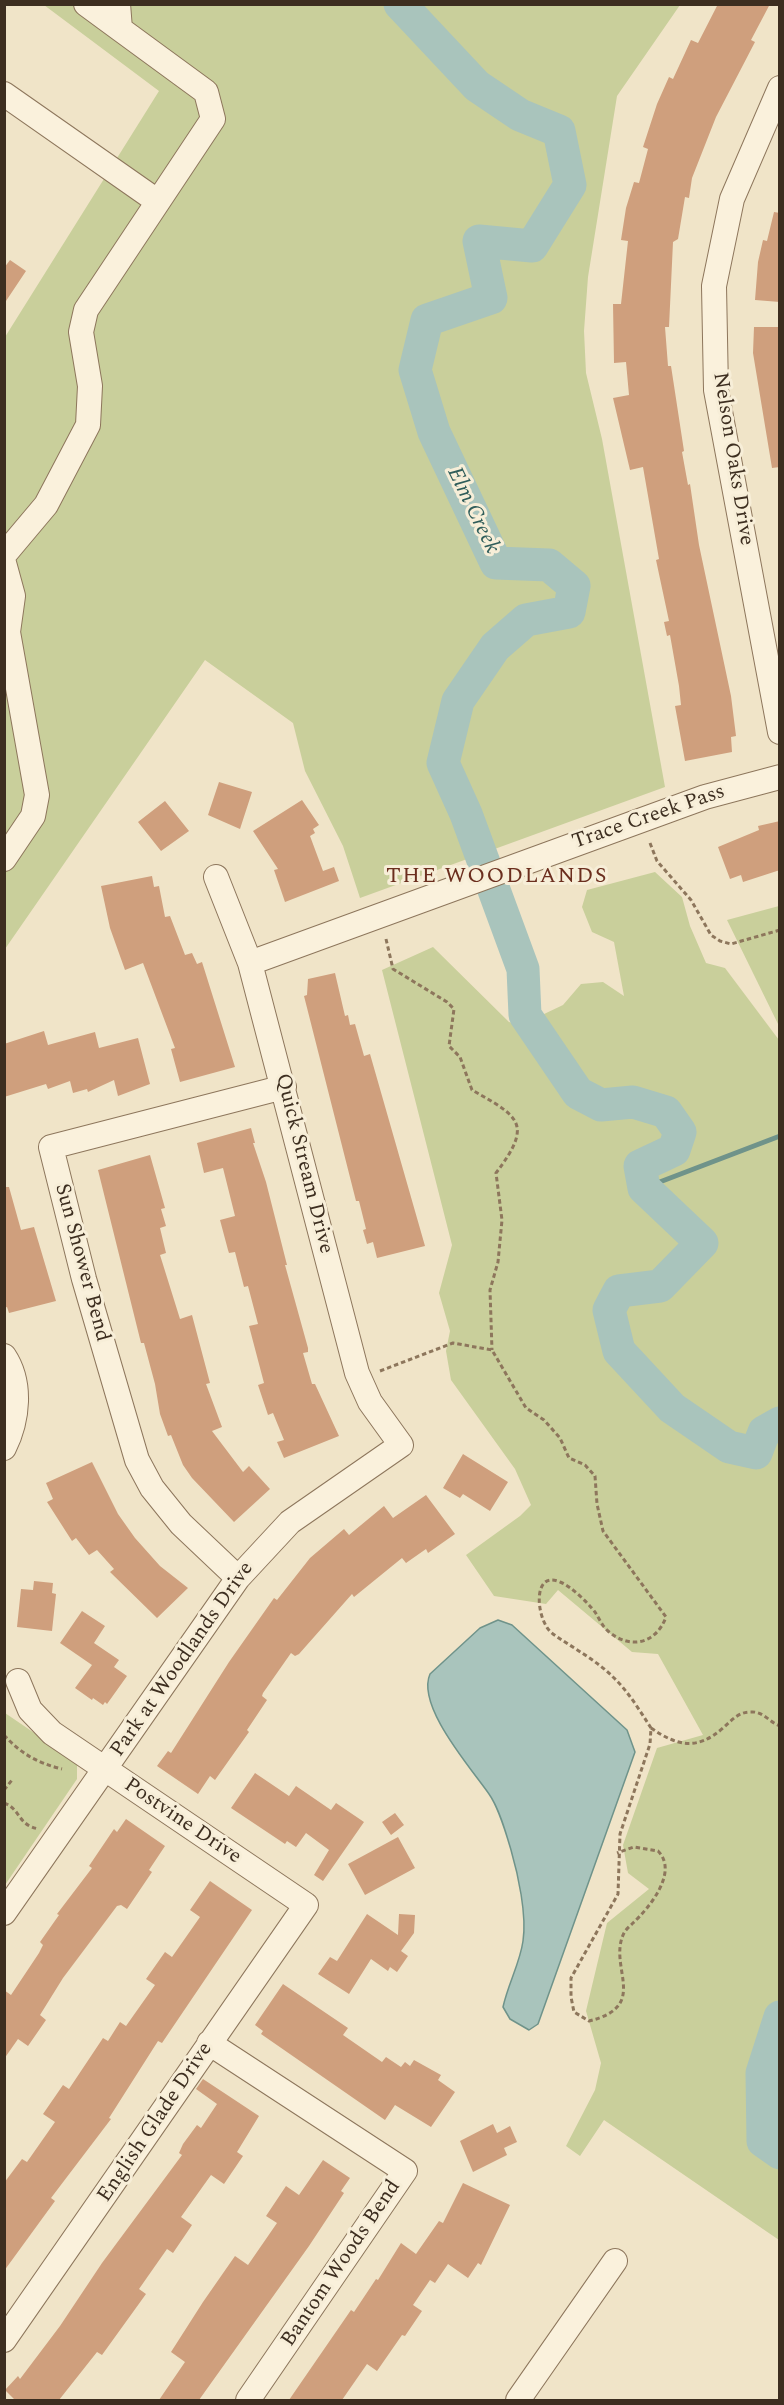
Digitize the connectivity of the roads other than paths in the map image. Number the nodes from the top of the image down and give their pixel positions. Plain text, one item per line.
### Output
1 (86, 4) edge
2 (118, 4) edge
3 (120, 29) junction
4 (780, 88) edge
5 (4, 94) edge
6 (157, 201) junction
7 (4, 555) edge
8 (4, 563) edge
9 (780, 732) edge
10 (780, 777) edge
11 (4, 859) edge
12 (216, 877) dead end
13 (250, 963) junction
14 (284, 1087) junction
15 (4, 1356) edge
16 (401, 1444) joint
17 (4, 1448) edge
18 (238, 1578) junction
19 (18, 1681) dead end
20 (105, 1770) junction
21 (306, 1905) joint
22 (4, 1913) edge
23 (209, 2043) junction
24 (615, 2261) dead end
25 (4, 2340) edge
26 (248, 2400) edge
27 (518, 2400) edge

1 - 3 street
2 - 3 street
3 - 6 street
4 - 9 street, Nelson Oaks Drive
5 - 6 street
6 - 7 street
8 - 11 street
10 - 13 street, Trace Creek Pass
12 - 13 street, Quick Stream Drive
13 - 14 street, Quick Stream Drive
14 - 16 street, Quick Stream Drive
14 - 18 street, Sun Shower Bend
15 - 17 street
16 - 18 street, Park at Woodlands Drive
18 - 20 street, Park at Woodlands Drive
19 - 20 street, Postvine Drive
20 - 21 street, Postvine Drive
20 - 22 street, Park at Woodlands Drive
21 - 23 street, English Glade Drive
23 - 25 street, English Glade Drive
23 - 26 street, Bantom Woods Bend
24 - 27 street

